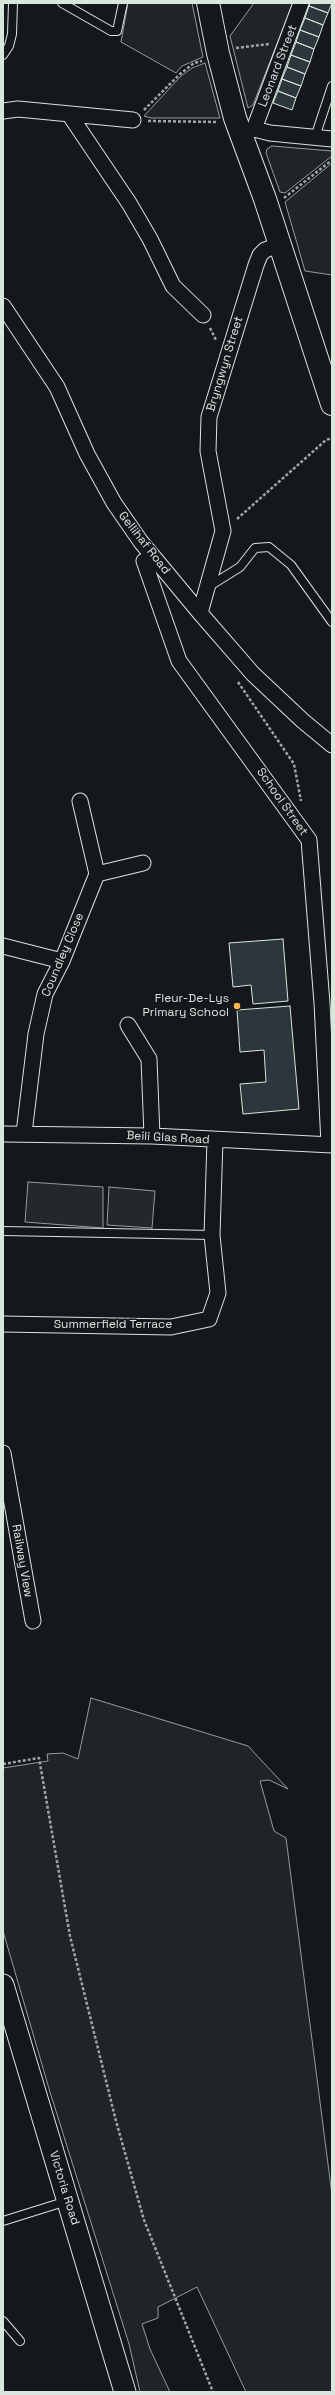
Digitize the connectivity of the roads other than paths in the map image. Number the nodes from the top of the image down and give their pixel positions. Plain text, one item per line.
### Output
1 (13, 3) edge
2 (62, 3) edge
3 (123, 3) edge
4 (208, 3) edge
5 (301, 3) edge
6 (3, 55) edge
7 (332, 86) edge
8 (3, 111) edge
9 (69, 114) junction
10 (133, 120) road end
11 (247, 132) junction
12 (316, 138) junction
13 (332, 139) edge
14 (279, 245) junction
15 (3, 306) edge
16 (203, 316) road end
17 (332, 404) edge
18 (144, 562) dead end
19 (207, 587) junction
20 (200, 613) junction
21 (332, 622) edge
22 (332, 744) edge
23 (80, 801) dead end
24 (142, 863) dead end
25 (97, 874) junction
26 (3, 946) edge
27 (62, 961) junction
28 (128, 1025) dead end
29 (24, 1133) junction
30 (3, 1134) edge
31 (152, 1136) junction
32 (215, 1140) junction
33 (331, 1145) edge
34 (3, 1232) edge
35 (212, 1235) junction
36 (3, 1324) edge
37 (3, 1454) edge
38 (33, 1621) dead end
39 (3, 1985) edge
40 (68, 2201) junction
41 (3, 2221) edge
42 (3, 2321) edge
43 (20, 2341) dead end
44 (125, 2392) edge

1 - 6 lane
2 - 3 lane
4 - 11 main road
5 - 11 street, Leonard Street
7 - 12 lane
8 - 9 street
9 - 10 street
9 - 16 street
11 - 12 street
11 - 14 main road
12 - 13 street
14 - 17 main road
14 - 19 street, Bryngwyn Street
15 - 20 street, Gellihaf Road
18 - 33 street, School Street
19 - 20 street, Bryngwyn Street
19 - 21 lane
20 - 22 street, Gellihaf Road
23 - 25 street
24 - 25 street
25 - 27 street, Coundley Close
26 - 27 street
27 - 29 street, Coundley Close
28 - 31 street
29 - 30 street, Beili Glas Road
29 - 31 street, Beili Glas Road
31 - 32 street, Beili Glas Road
32 - 33 street, Beili Glas Road
32 - 35 street, Summerfield Terrace
34 - 35 lane
35 - 36 street, Summerfield Terrace
37 - 38 street, Railway View
39 - 40 main road, Victoria Road
40 - 41 lane
40 - 44 main road, Victoria Road
42 - 43 lane

